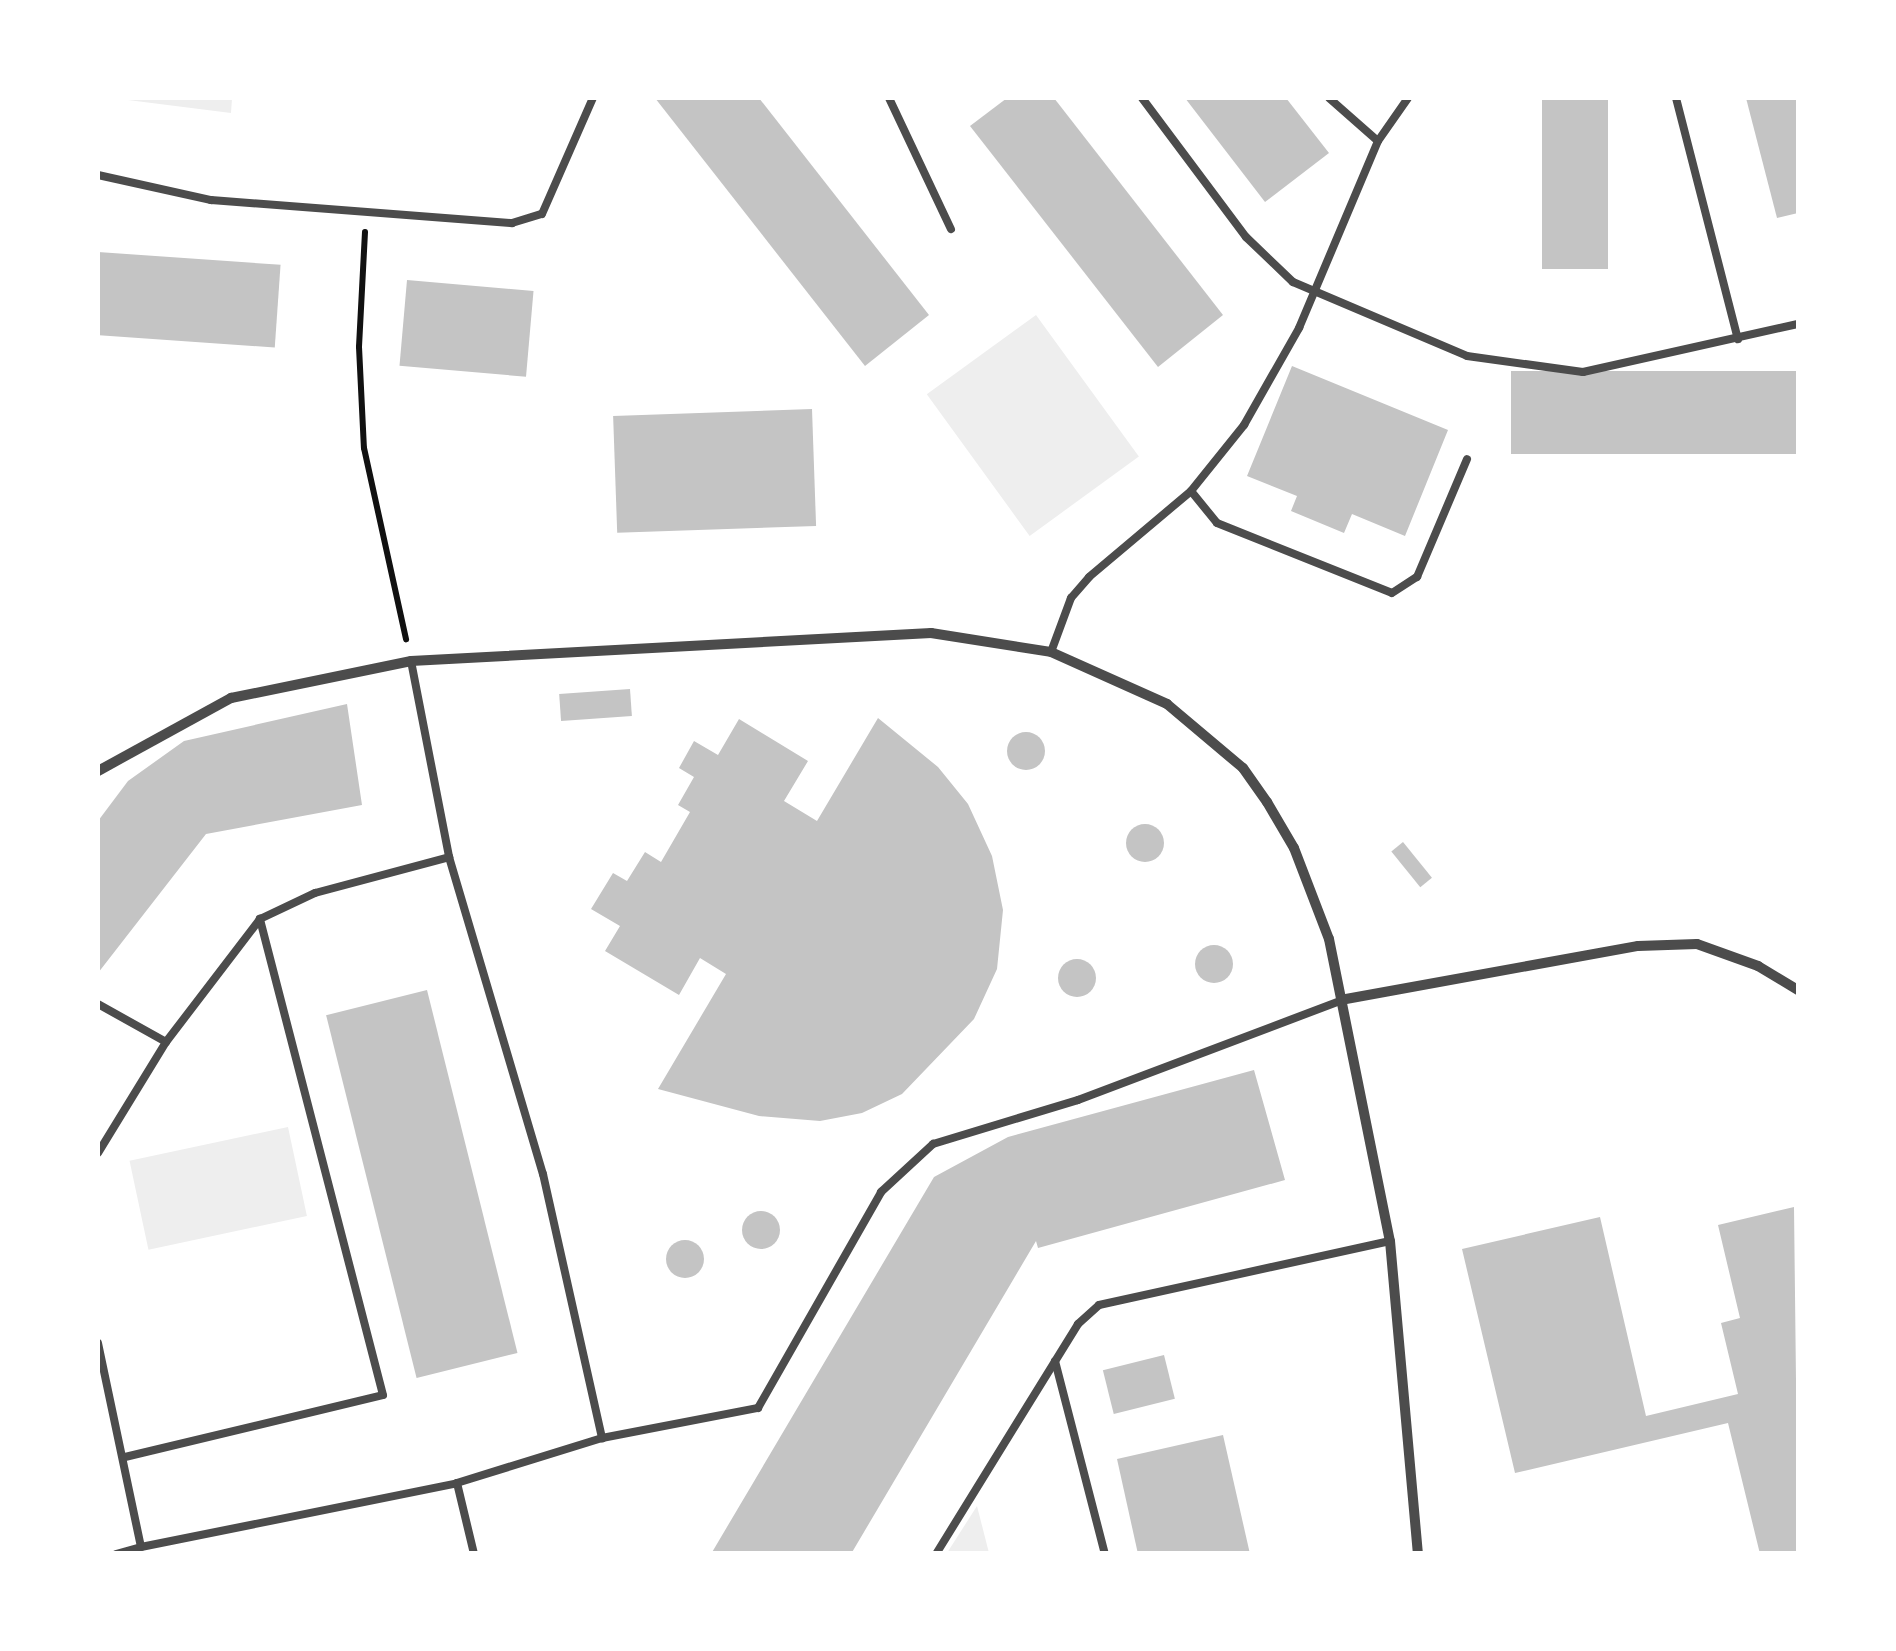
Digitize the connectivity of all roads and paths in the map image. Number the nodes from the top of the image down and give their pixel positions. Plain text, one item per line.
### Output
1 (593, 98) edge
2 (890, 98) edge
3 (1142, 98) edge
4 (1330, 98) edge
5 (1408, 98) edge
6 (1676, 98) edge
7 (1378, 141) junction
8 (98, 175) edge
9 (366, 216) junction
10 (951, 228) dead end
11 (1314, 295) junction
12 (1798, 324) edge
13 (1738, 339) junction
14 (1467, 460) dead end
15 (1191, 491) junction
16 (1051, 652) junction
17 (411, 661) junction
18 (98, 771) edge
19 (449, 857) junction
20 (260, 919) junction
21 (1798, 990) edge
22 (1346, 998) junction
23 (98, 1004) edge
24 (166, 1042) junction
25 (98, 1153) edge
26 (1390, 1240) junction
27 (98, 1342) edge
28 (1055, 1361) junction
29 (602, 1438) junction
30 (125, 1457) junction
31 (457, 1483) junction
32 (142, 1547) junction
33 (116, 1554) edge
34 (474, 1554) edge
35 (936, 1554) edge
36 (1104, 1554) edge
37 (1418, 1554) edge

1 - 9 lane
2 - 10 lane
3 - 11 lane
4 - 7 lane
5 - 7 lane
6 - 13 lane
7 - 11 lane
8 - 9 lane
9 - 17 path
11 - 13 lane
11 - 15 lane
12 - 13 lane
14 - 15 lane
15 - 16 lane
16 - 17 street
16 - 22 street
17 - 18 street
17 - 19 lane
19 - 20 lane
19 - 29 lane
20 - 24 lane
20 - 30 lane
21 - 22 street
22 - 26 street
22 - 29 lane
23 - 24 lane
24 - 25 lane
26 - 28 lane
26 - 37 street
27 - 30 lane
28 - 35 lane
28 - 36 lane
29 - 31 lane
30 - 32 lane
31 - 32 lane
31 - 34 lane
32 - 33 lane

